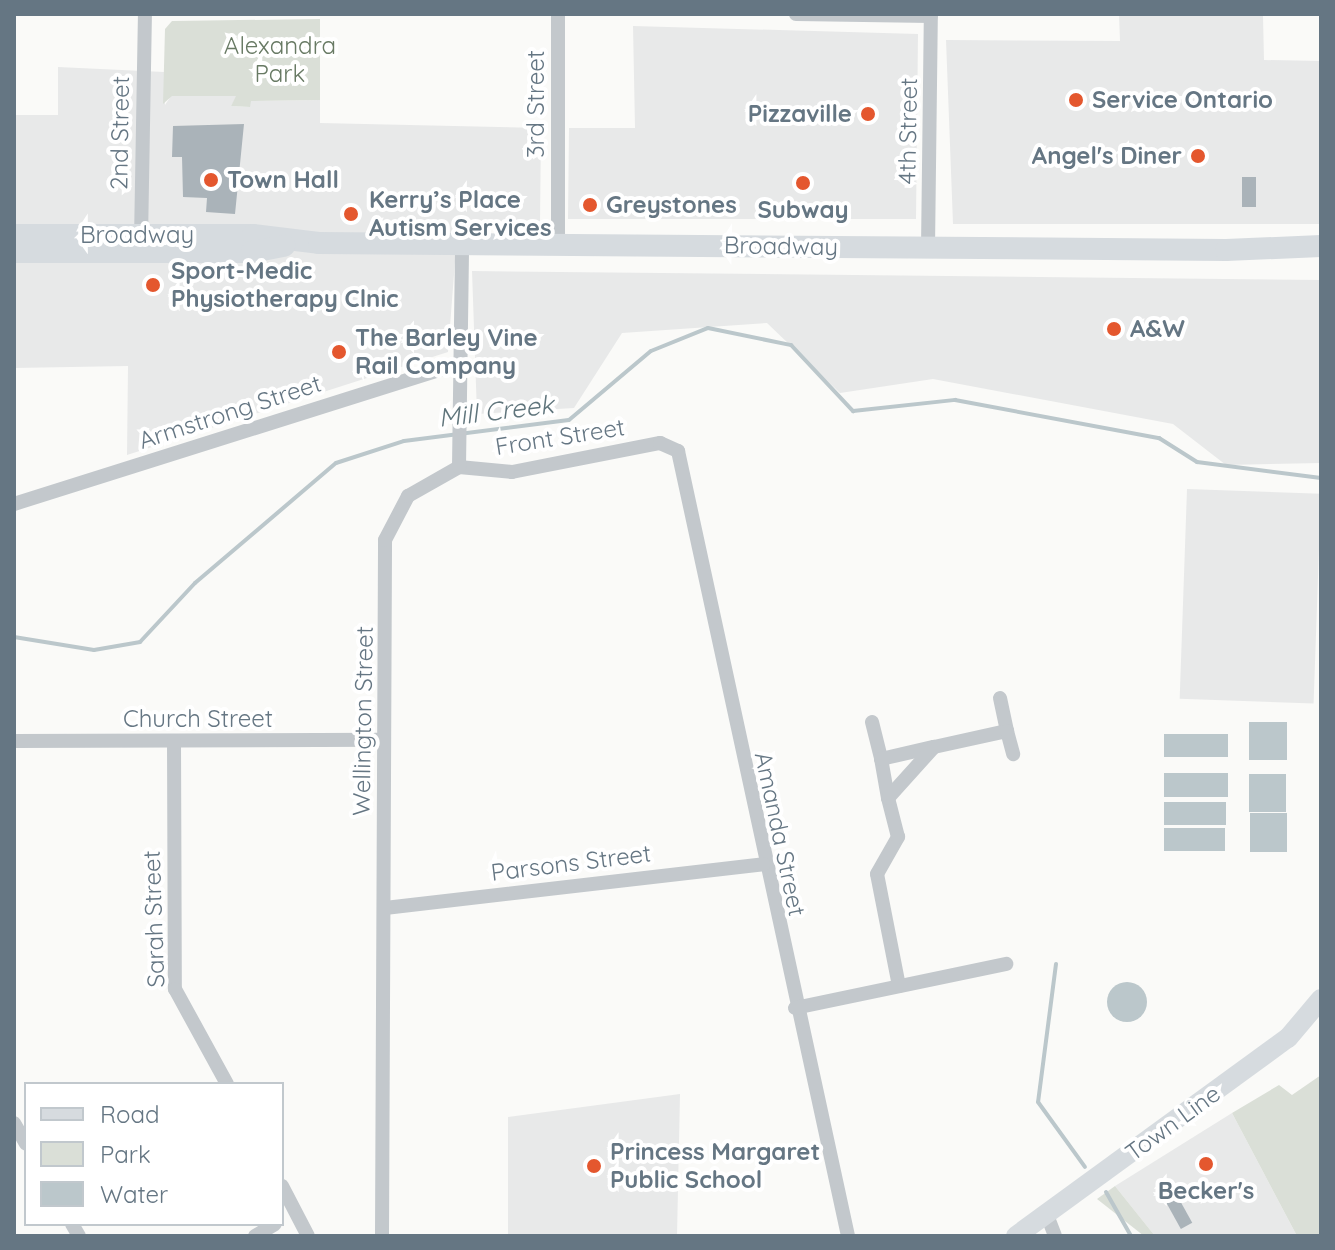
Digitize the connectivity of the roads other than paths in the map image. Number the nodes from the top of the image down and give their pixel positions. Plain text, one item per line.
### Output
1 (145, 14) edge
2 (558, 14) edge
3 (796, 14) edge
4 (931, 15) edge
5 (14, 235) edge
6 (462, 243) junction
7 (558, 243) junction
8 (141, 244) junction
9 (1321, 246) edge
10 (928, 248) junction
11 (1254, 250) junction
12 (14, 252) edge
13 (1321, 257) edge
14 (460, 363) junction
15 (668, 444) joint
16 (459, 467) junction
17 (14, 504) edge
18 (1000, 698) dead end
19 (872, 722) dead end
20 (1007, 731) junction
21 (382, 740) junction
22 (14, 741) edge
23 (174, 741) junction
24 (934, 747) junction
25 (1013, 754) dead end
26 (881, 759) junction
27 (888, 798) junction
28 (763, 864) junction
29 (385, 908) junction
30 (1006, 964) dead end
31 (899, 986) junction
32 (1321, 999) edge
33 (795, 1008) junction
34 (226, 1082) edge
35 (14, 1123) edge
36 (24, 1140) edge
37 (284, 1190) edge
38 (296, 1212) junction
39 (1047, 1215) junction
40 (284, 1219) edge
41 (308, 1236) edge
42 (382, 1236) edge
43 (848, 1236) edge
44 (1016, 1236) edge
45 (1055, 1236) edge

1 - 8 street, 2nd Street
2 - 7 street, 3rd Street
3 - 4 street
4 - 10 street, 4th Street
5 - 8 main road, Broadway
6 - 7 main road, Broadway
6 - 8 main road, Broadway
6 - 14 street
7 - 10 main road, Broadway
8 - 12 main road, Broadway
9 - 11 main road, Broadway
10 - 11 main road, Broadway
11 - 13 main road, Broadway
14 - 16 street
14 - 17 street, Armstrong Street
15 - 16 street, Front Street
15 - 28 street, Amanda Street
16 - 21 street, Wellington Street
18 - 20 street
19 - 26 street
20 - 24 street
20 - 25 street
21 - 23 street, Church Street
21 - 29 street, Wellington Street
22 - 23 street, Church Street
23 - 34 street, Sarah Street
24 - 26 street
24 - 27 street
26 - 27 street
27 - 31 street
28 - 29 street, Parsons Street
28 - 33 street, Amanda Street
29 - 42 street, Wellington Street
30 - 31 street
31 - 33 street
32 - 39 main road, Town Line
33 - 43 street, Amanda Street
35 - 36 street
37 - 38 street
38 - 40 street
38 - 41 street
39 - 44 main road, Town Line
39 - 45 street

